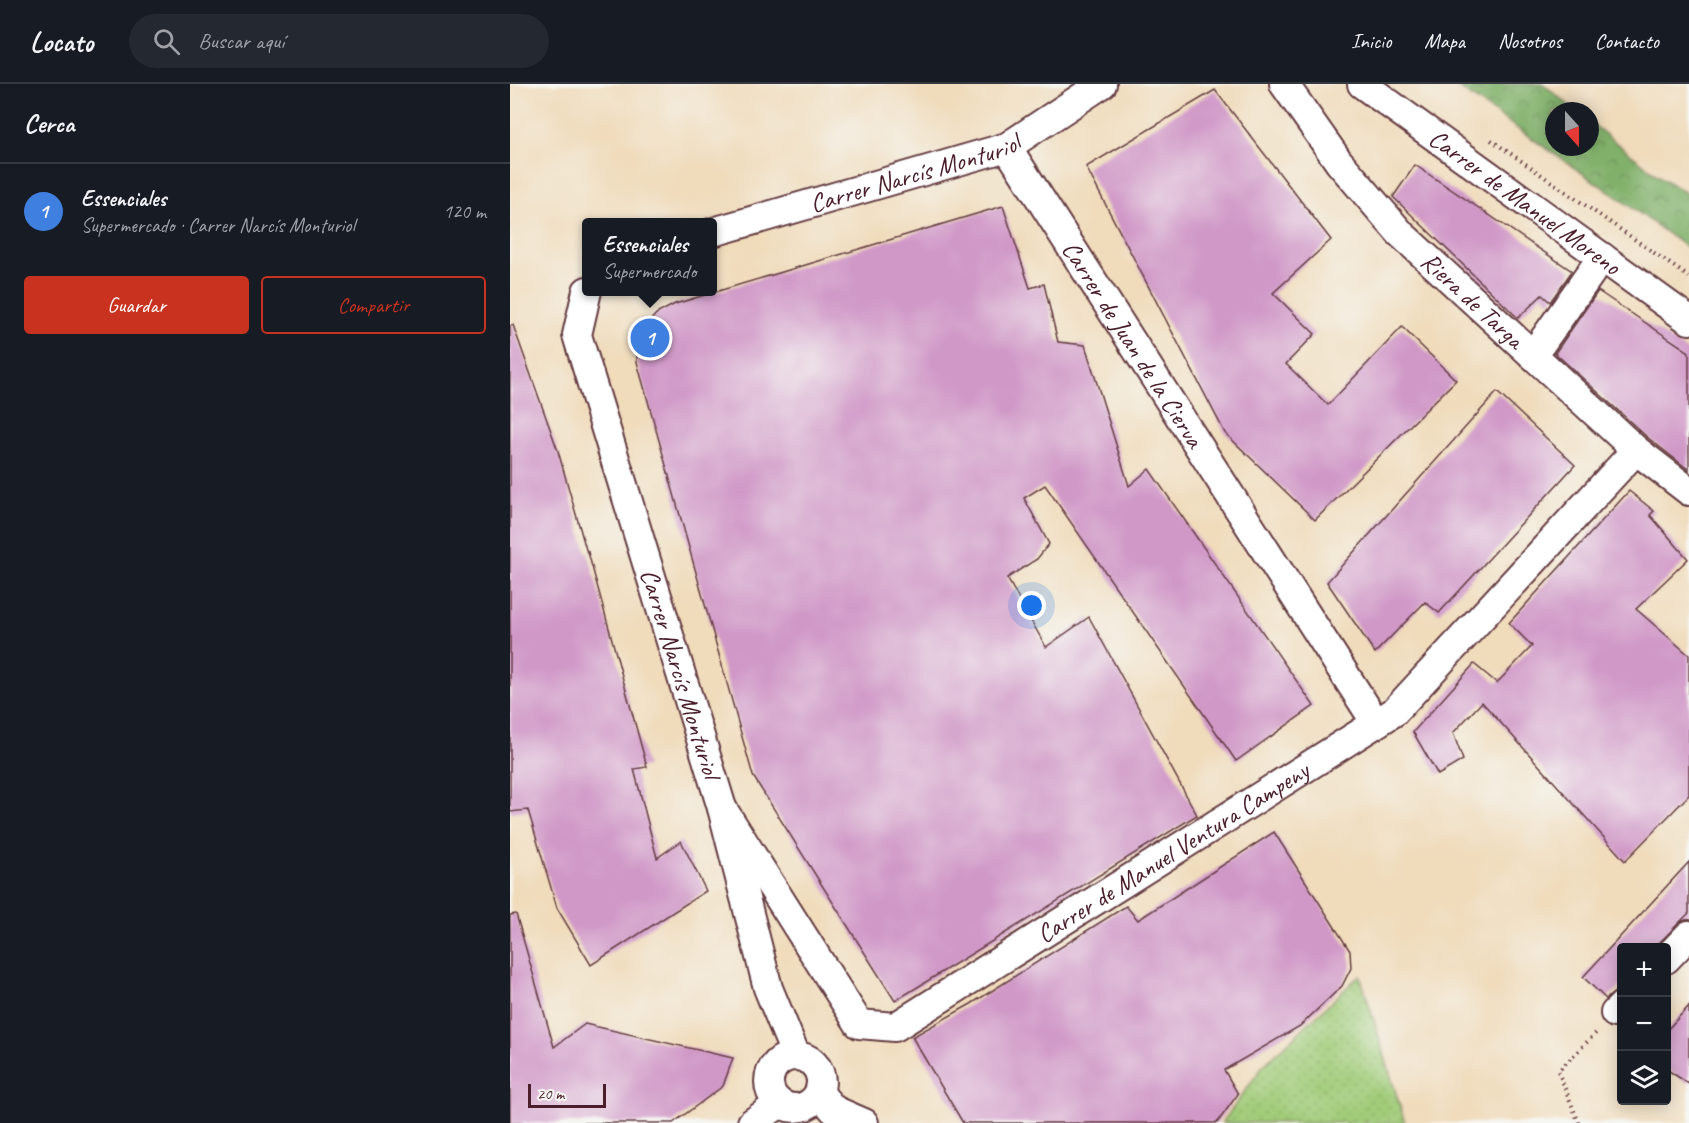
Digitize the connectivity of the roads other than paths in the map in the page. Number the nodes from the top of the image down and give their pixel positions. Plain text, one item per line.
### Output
1 (1102, 84) edge
2 (1284, 84) edge
3 (1362, 84) edge
4 (1007, 147) junction
5 (717, 231) edge
6 (1602, 257) junction
7 (586, 296) edge
8 (1689, 320) edge
9 (1533, 355) junction
10 (1636, 450) junction
11 (1689, 491) edge
12 (1376, 723) junction
13 (722, 808) junction
14 (1689, 935) edge
15 (1671, 954) edge
16 (796, 1056) junction
17 (819, 1093) junction
18 (780, 1103) junction
19 (752, 1123) edge
20 (864, 1123) edge

1 - 4 street, Carrer Narcís Monturiol
2 - 9 street, Riera de Targa
3 - 6 street, Carrer de Manuel Moreno
4 - 5 street, Carrer Narcís Monturiol
4 - 12 street, Carrer de Juan de la Cierva
6 - 8 street, Carrer de Manuel Moreno
6 - 9 street
7 - 13 street, Carrer Narcís Monturiol
9 - 10 street, Riera de Targa
10 - 11 street, Riera de Targa
10 - 12 street, Carrer de Manuel Ventura Campeny
12 - 13 street, Carrer de Manuel Ventura Campeny
13 - 16 street, Carrer Narcís Monturiol
14 - 15 street
16 - 17 street
16 - 18 street
17 - 18 street
17 - 20 street
18 - 19 street

